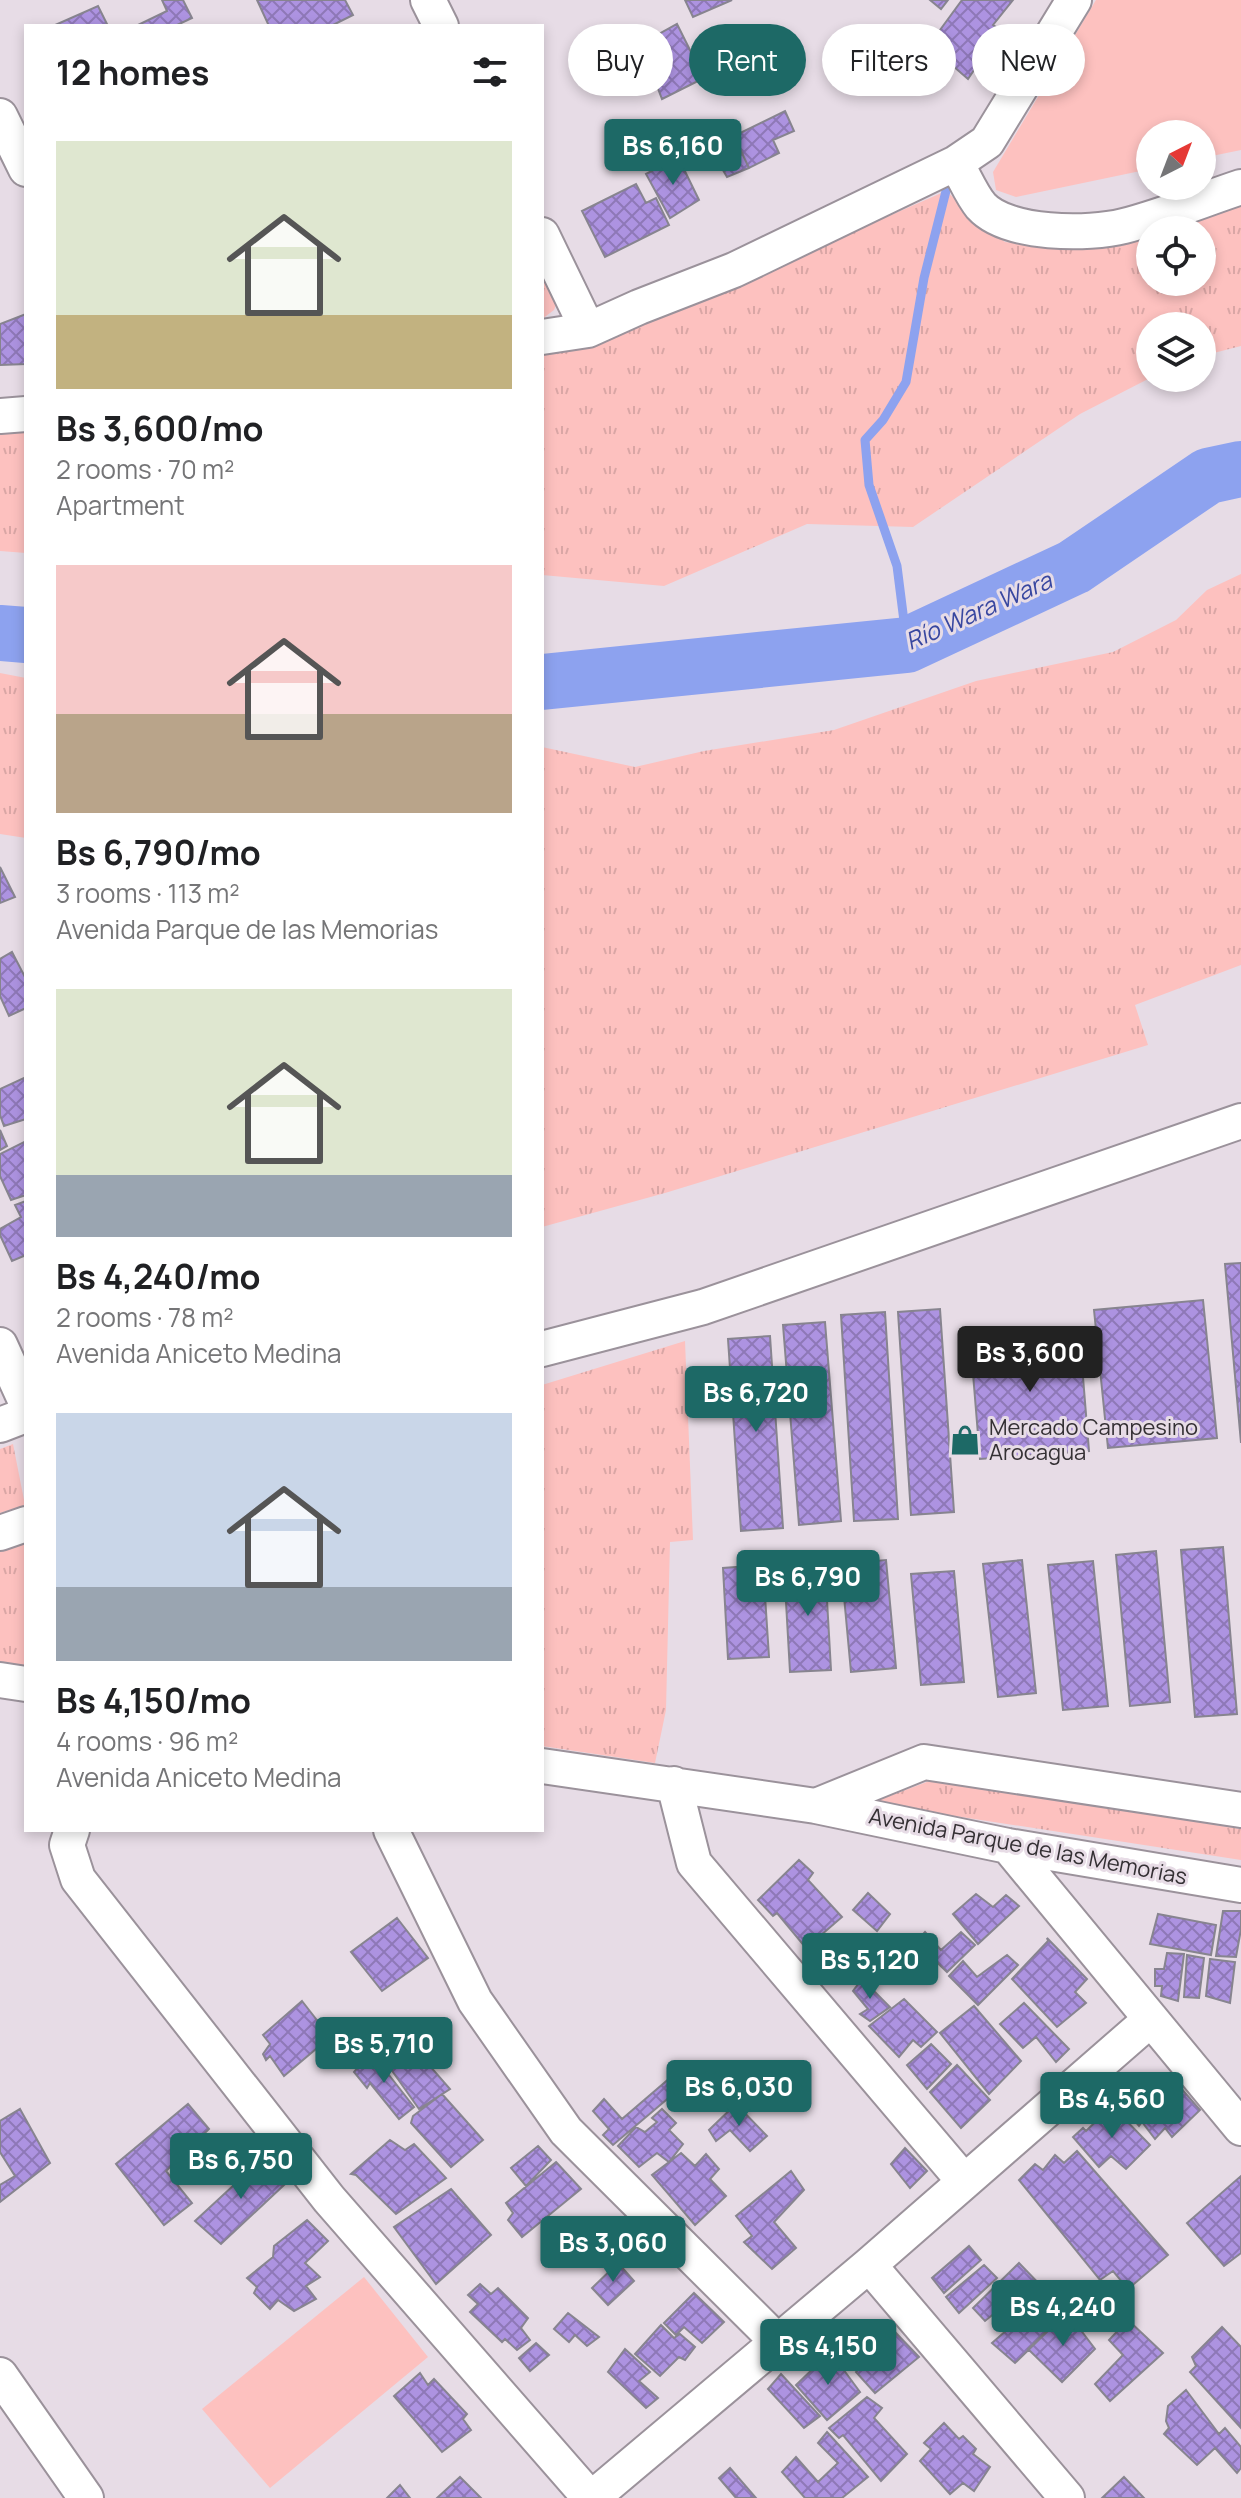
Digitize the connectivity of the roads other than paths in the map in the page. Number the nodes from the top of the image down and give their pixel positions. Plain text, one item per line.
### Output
1 (428, 0) edge
2 (1074, 0) edge
3 (440, 24) edge
4 (0, 116) edge
5 (956, 163) junction
6 (24, 165) edge
7 (1241, 187) edge
8 (544, 239) edge
9 (588, 330) junction
10 (544, 337) edge
11 (24, 414) edge
12 (0, 416) edge
13 (1241, 1121) edge
14 (0, 1345) edge
15 (544, 1348) edge
16 (24, 1398) edge
17 (24, 1416) edge
18 (0, 1425) edge
19 (24, 1525) edge
20 (0, 1533) edge
21 (0, 1680) edge
22 (24, 1684) edge
23 (544, 1766) edge
24 (674, 1784) junction
25 (816, 1806) junction
26 (1241, 1810) edge
27 (71, 1832) edge
28 (392, 1832) edge
29 (1008, 1846) junction
30 (1241, 1885) edge
31 (1151, 2019) junction
32 (1241, 2128) edge
33 (963, 2180) junction
34 (869, 2265) junction
35 (777, 2341) junction
36 (3, 2387) edge
37 (86, 2498) edge
38 (591, 2498) edge
39 (1067, 2498) edge

1 - 3 street
2 - 5 street
4 - 6 street
5 - 7 street
5 - 9 street
8 - 9 street
9 - 10 street
11 - 12 street
13 - 15 street
14 - 16 street
17 - 18 street
19 - 20 street
21 - 22 street
23 - 24 street, Avenida Parque de las Memorias
24 - 25 street, Avenida Parque de las Memorias
24 - 33 street
25 - 26 street, Avenida Parque de las Memorias
25 - 29 street, Avenida Parque de las Memorias
27 - 38 street
28 - 35 street
29 - 30 street, Avenida Parque de las Memorias
29 - 31 street
31 - 32 street
31 - 33 street
33 - 34 street
34 - 35 street
34 - 39 street
35 - 38 street
36 - 37 street

